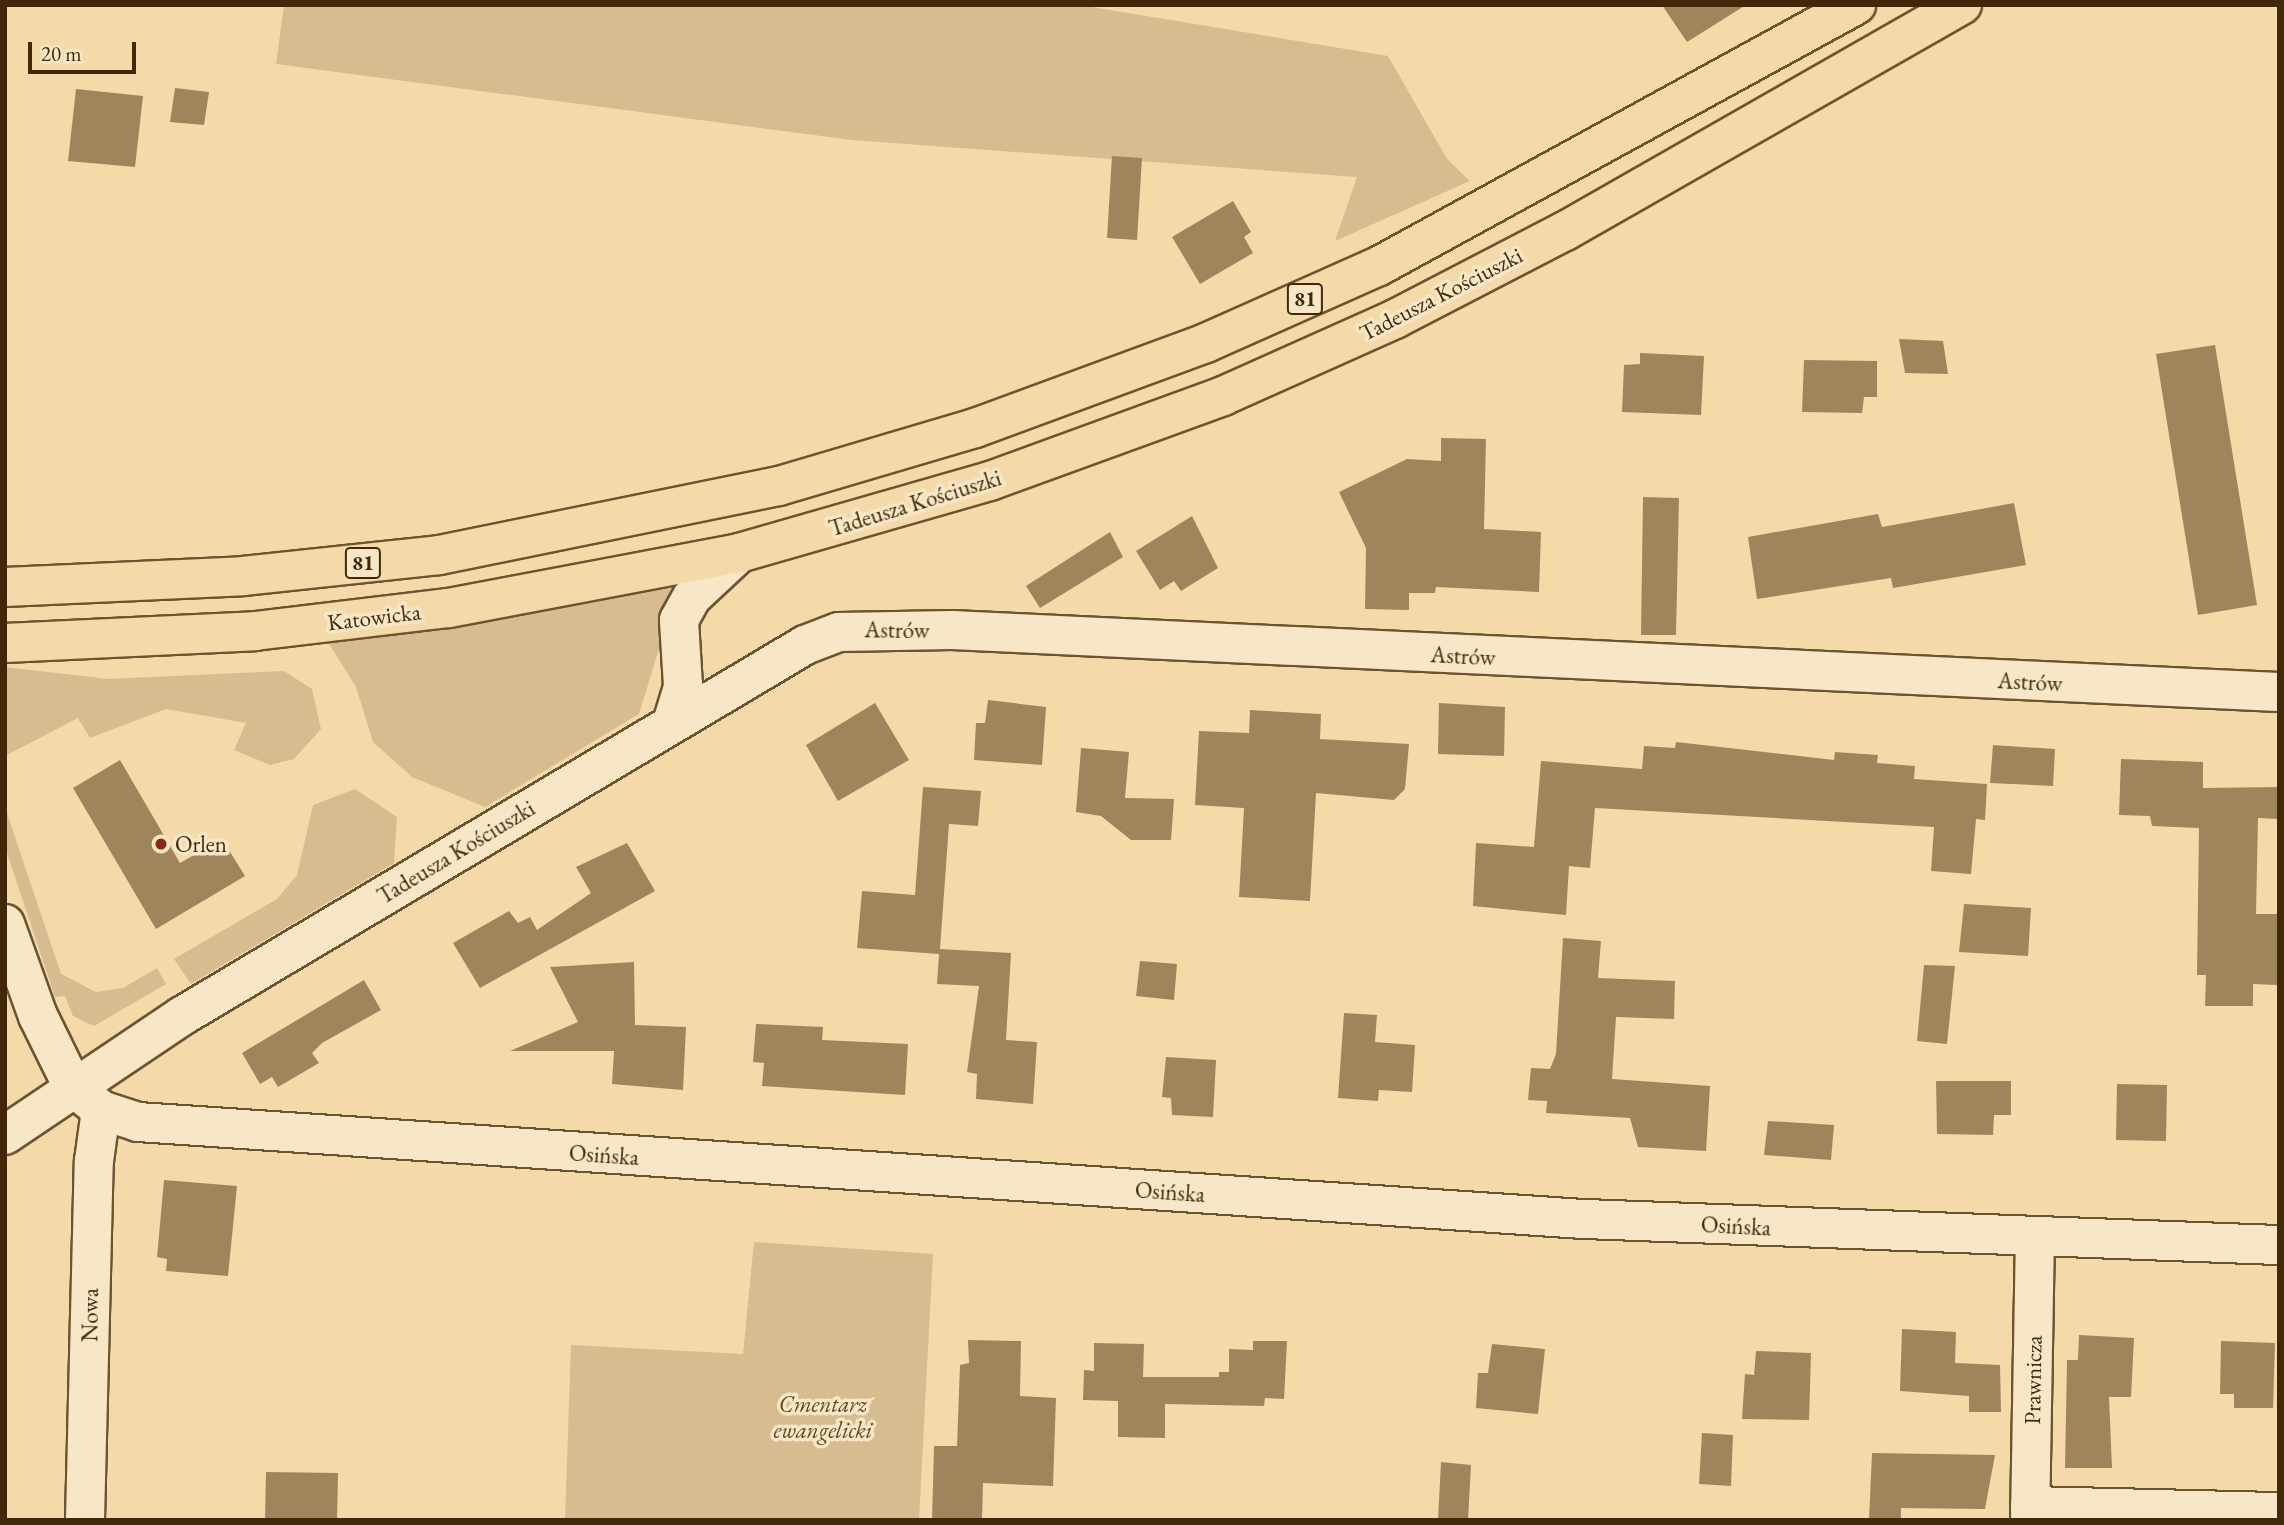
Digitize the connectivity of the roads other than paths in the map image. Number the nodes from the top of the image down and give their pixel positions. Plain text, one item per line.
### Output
1 (1856, 5) edge
2 (1962, 5) edge
3 (739, 553) junction
4 (5, 587) edge
5 (5, 643) edge
6 (2279, 692) edge
7 (671, 723) junction
8 (5, 924) edge
9 (87, 1099) junction
10 (5, 1135) edge
11 (2035, 1241) junction
12 (2279, 1245) edge
13 (2030, 1513) edge
14 (2279, 1513) edge
15 (85, 1520) edge

1 - 4 main road, 81
2 - 3 main road, Tadeusza Kościuszki / 81
3 - 5 main road, Katowicka / 81
3 - 7 street, Tadeusza Kościuszki
6 - 7 street, Astrów
7 - 9 street, Tadeusza Kościuszki
8 - 9 street
9 - 10 street, Tadeusza Kościuszki
9 - 11 street, Osińska
9 - 15 street, Nowa
11 - 12 street, Osińska
11 - 13 street, Prawnicza
13 - 14 street

